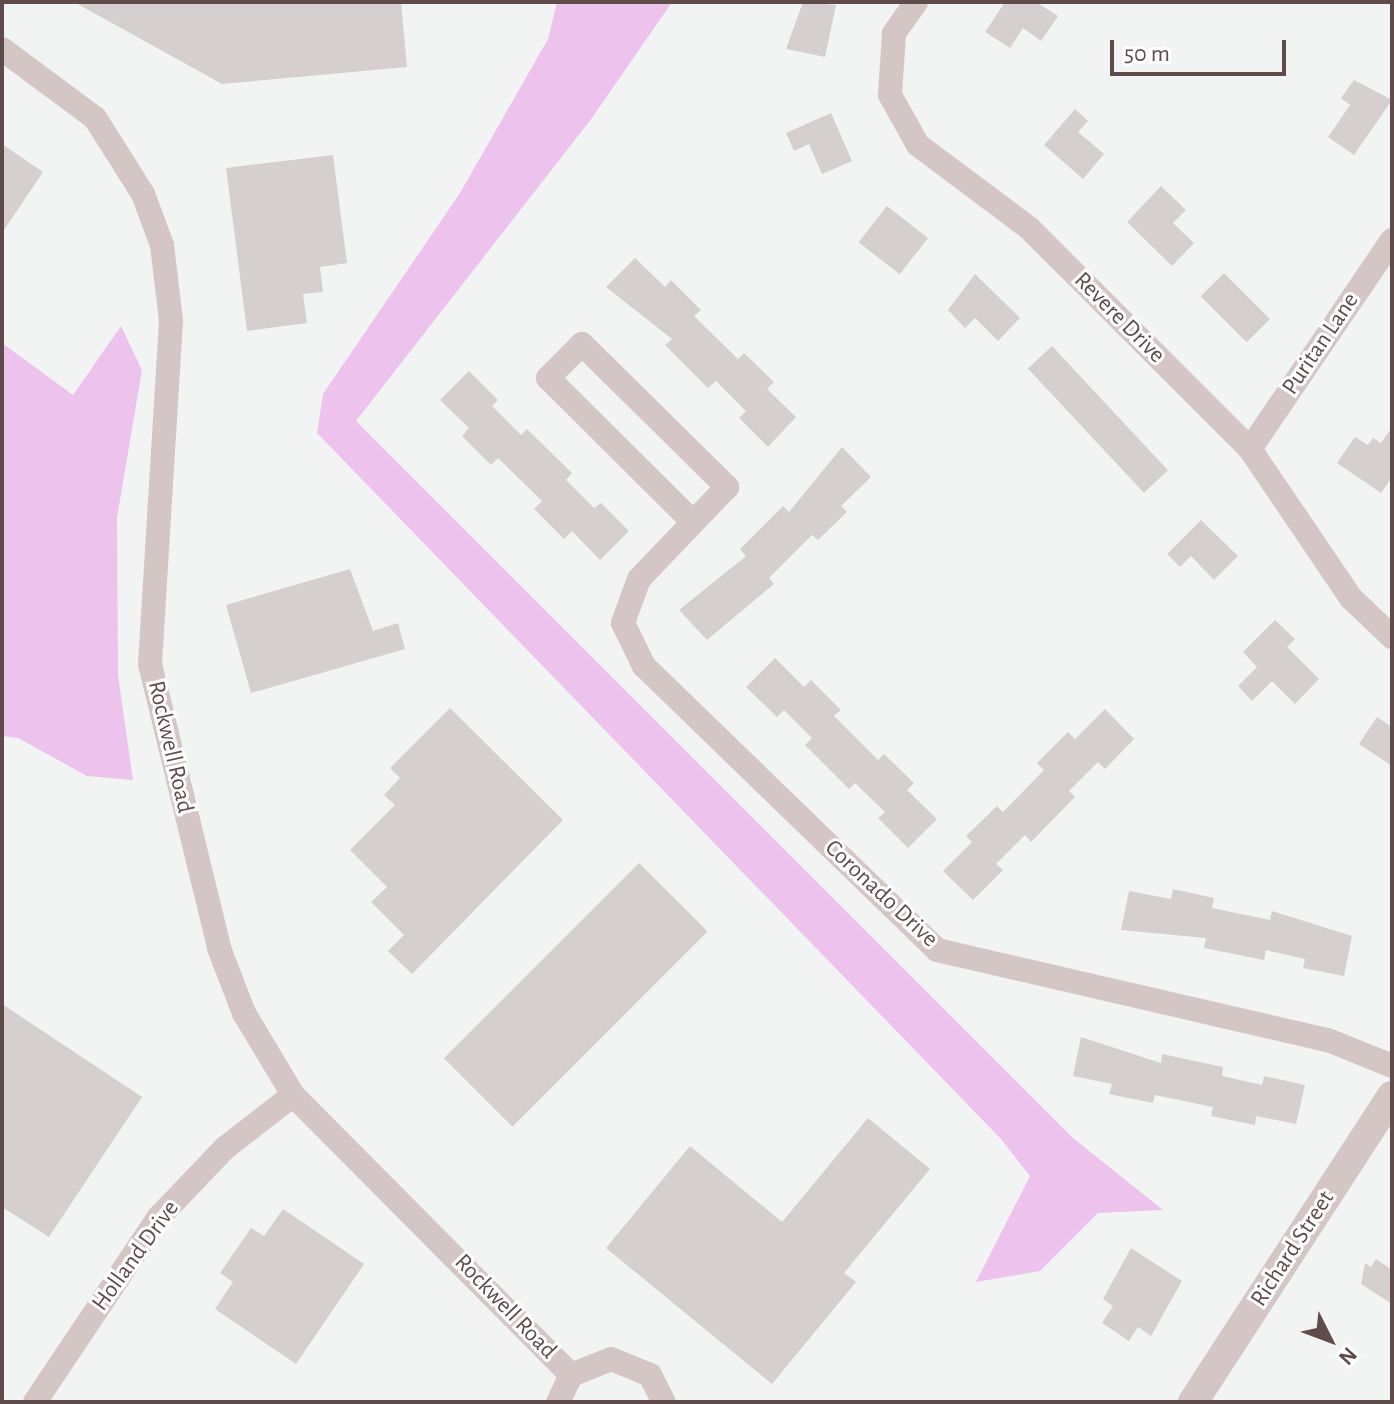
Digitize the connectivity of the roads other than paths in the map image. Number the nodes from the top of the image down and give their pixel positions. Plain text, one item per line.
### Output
1 (916, 2) edge
2 (2, 49) edge
3 (1392, 240) edge
4 (1250, 449) junction
5 (693, 522) junction
6 (1392, 637) edge
7 (1392, 1066) edge
8 (293, 1095) junction
9 (1392, 1096) edge
10 (571, 1375) junction
11 (35, 1402) edge
12 (558, 1402) edge
13 (664, 1402) edge
14 (1193, 1402) edge

1 - 4 street, Revere Drive
2 - 8 street, Rockwell Road
3 - 4 street, Puritan Lane
4 - 6 street, Revere Drive
5 - 5 street, Coronado Drive
5 - 7 street, Coronado Drive
8 - 10 street, Rockwell Road
8 - 11 street, Holland Drive
9 - 14 street, Richard Street
10 - 12 street, Rockwell Road
10 - 13 street, Rockwell Road

